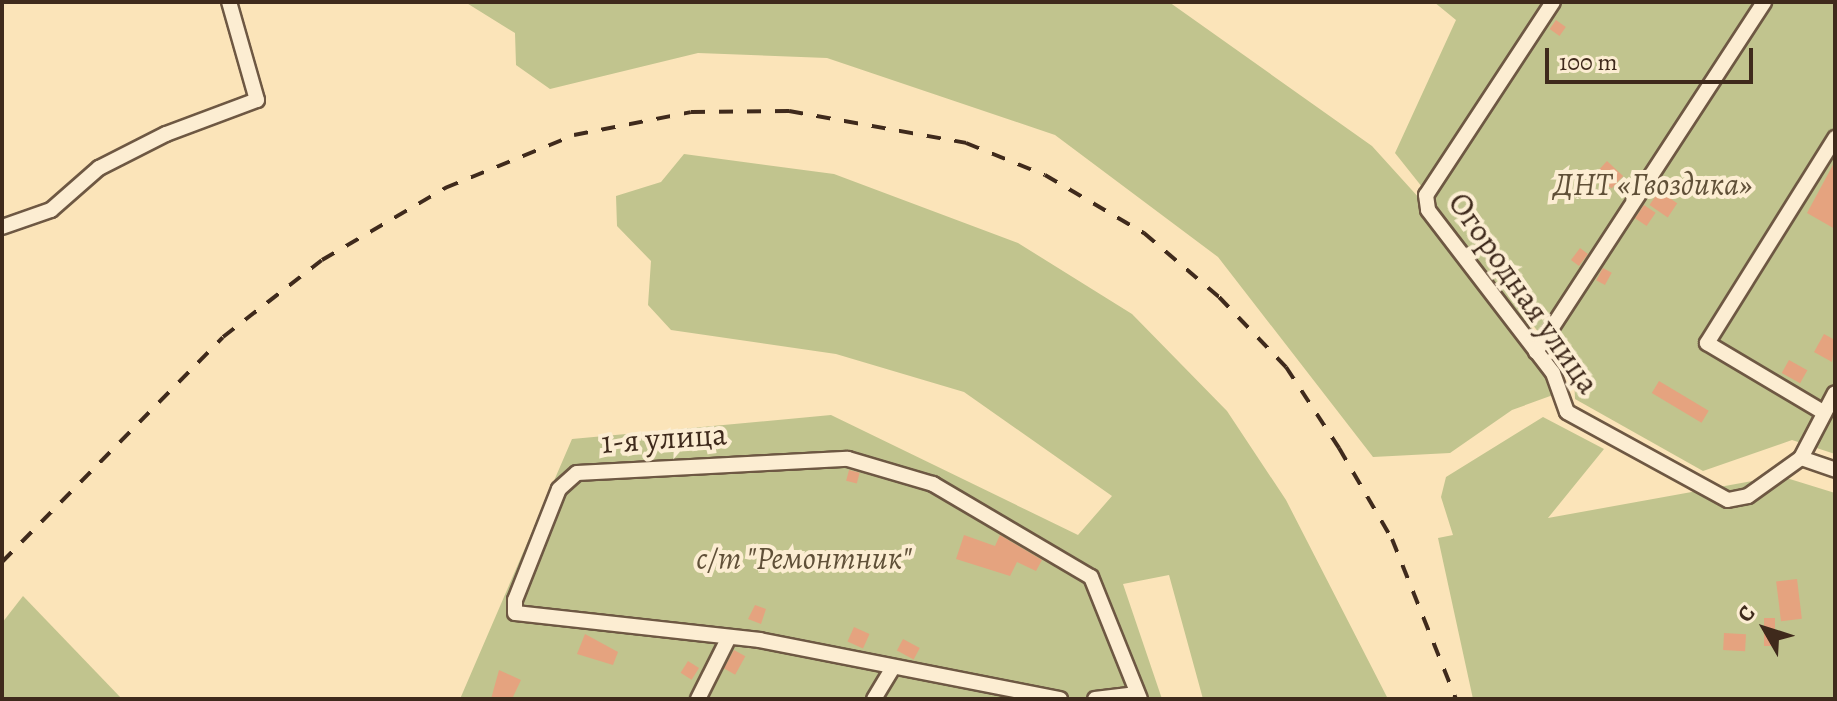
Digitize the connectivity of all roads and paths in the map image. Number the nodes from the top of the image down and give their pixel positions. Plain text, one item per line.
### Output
1 (229, 2) edge
2 (1553, 2) edge
3 (1764, 2) edge
4 (1835, 138) edge
5 (2, 227) edge
6 (1536, 352) junction
7 (1835, 393) edge
8 (1823, 412) junction
9 (1801, 458) junction
10 (1835, 470) edge
11 (727, 641) junction
12 (893, 667) junction
13 (1138, 697) edge
14 (698, 699) edge
15 (874, 699) edge
16 (1060, 699) edge
17 (1095, 699) edge

1 - 5 street
2 - 6 street, Огородная улица
3 - 6 street
4 - 8 street
6 - 9 street, Огородная улица
7 - 8 street
8 - 9 street
9 - 10 street
11 - 12 street, 1-я улица
11 - 13 street, 1-я улица
11 - 14 street
12 - 15 street
12 - 16 street, 1-я улица
13 - 17 street, 1-я улица

